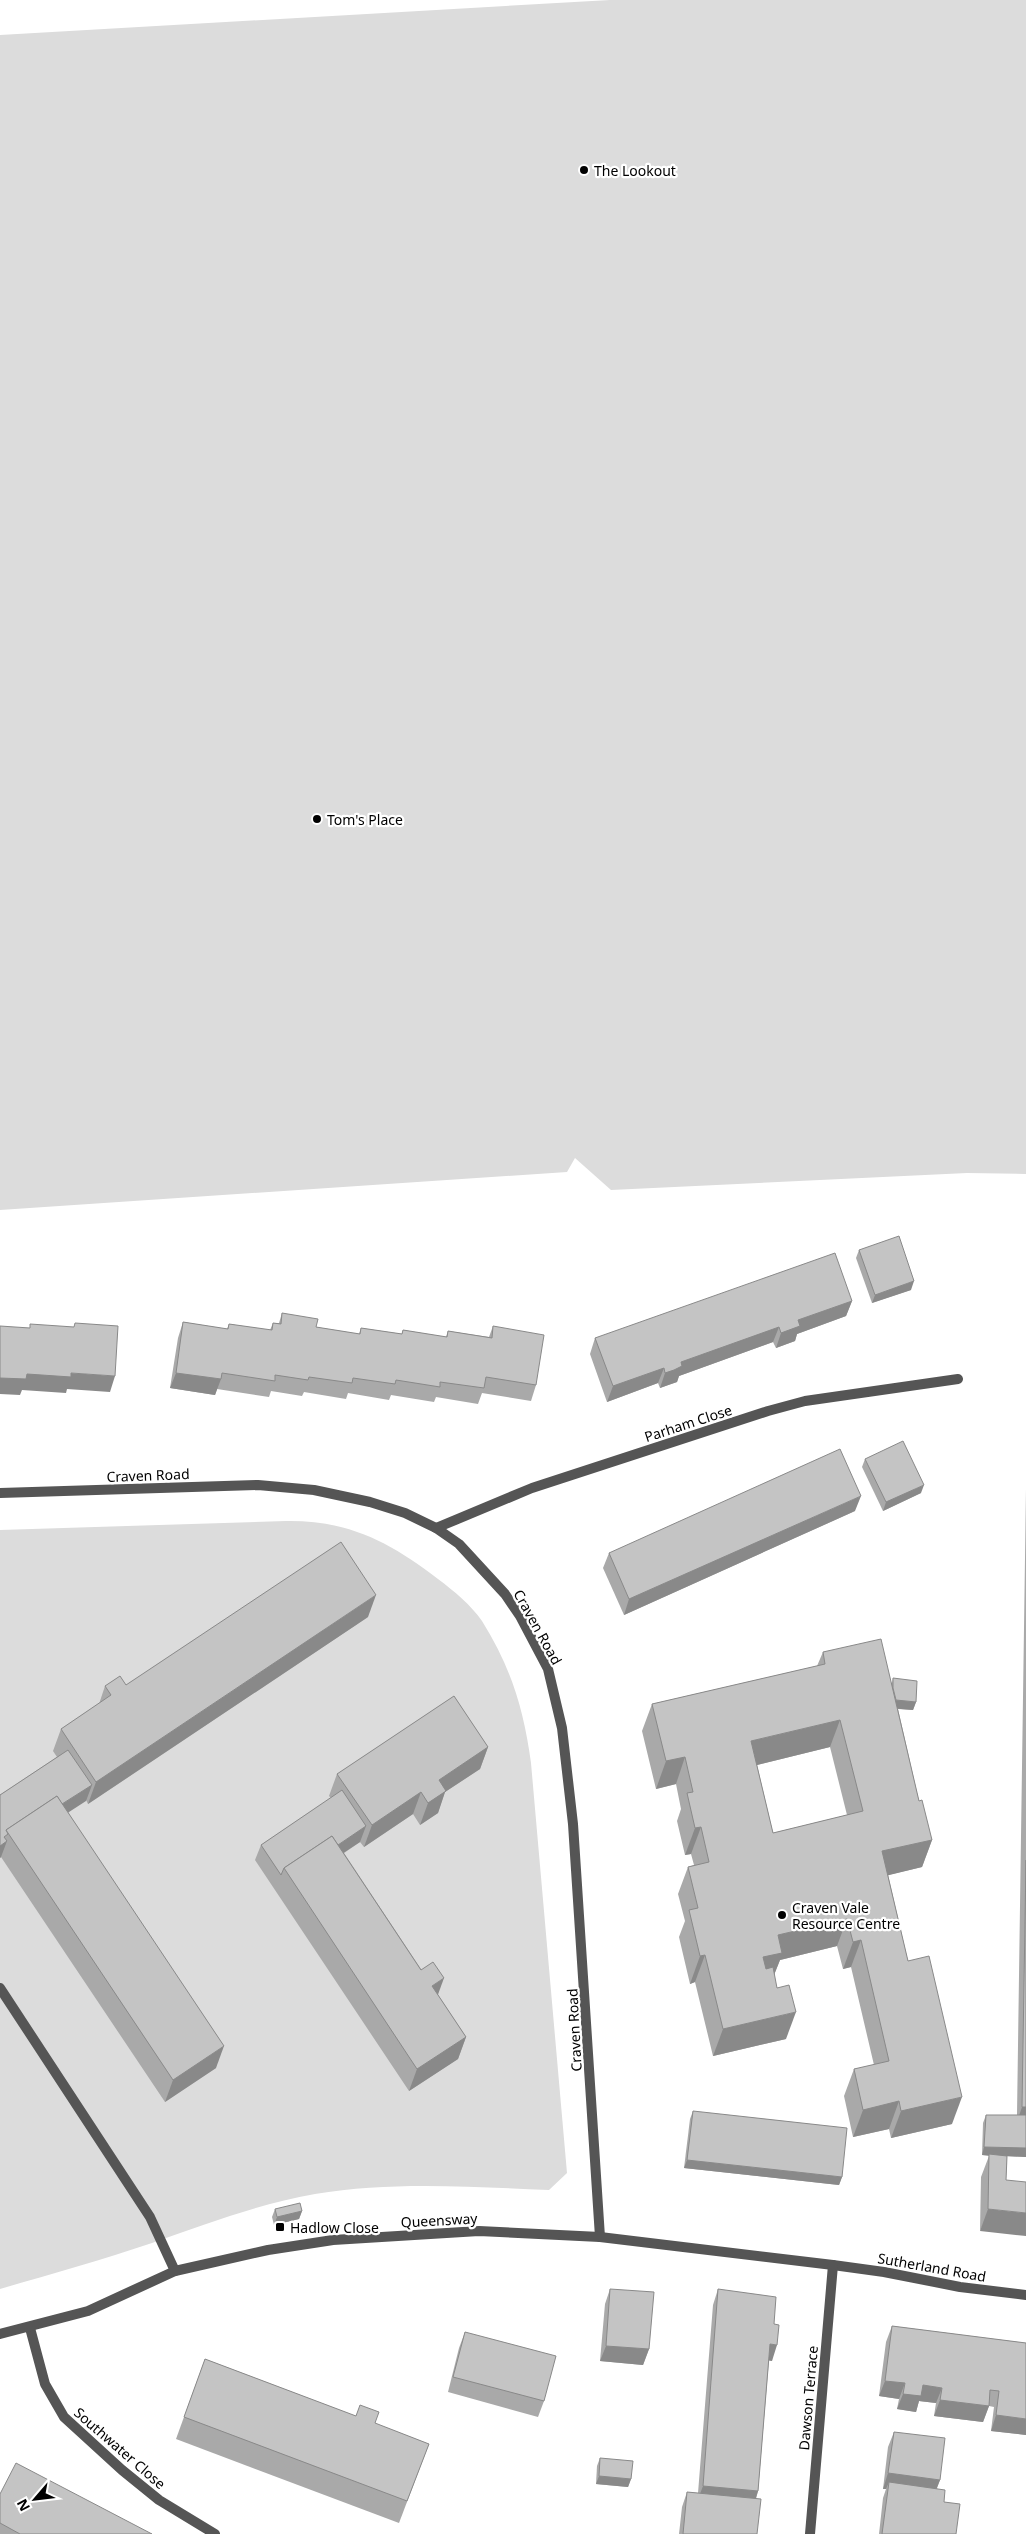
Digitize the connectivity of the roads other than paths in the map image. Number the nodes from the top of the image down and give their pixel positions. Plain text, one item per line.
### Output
1 (958, 1378) dead end
2 (0, 1493) edge
3 (436, 1528) junction
4 (0, 1988) edge
5 (600, 2237) junction
6 (833, 2265) junction
7 (175, 2271) junction
8 (1026, 2295) edge
9 (30, 2328) junction
10 (0, 2334) edge
11 (215, 2534) edge
12 (810, 2534) edge

1 - 3 street, Parham Close
2 - 3 street, Craven Road
3 - 5 street, Craven Road
4 - 7 street
5 - 6 street, Queensway
5 - 7 street, Queensway
6 - 8 street, Sutherland Road
6 - 12 street, Dawson Terrace
7 - 9 street, Queensway
9 - 10 street, Queensway
9 - 11 street, Southwater Close

